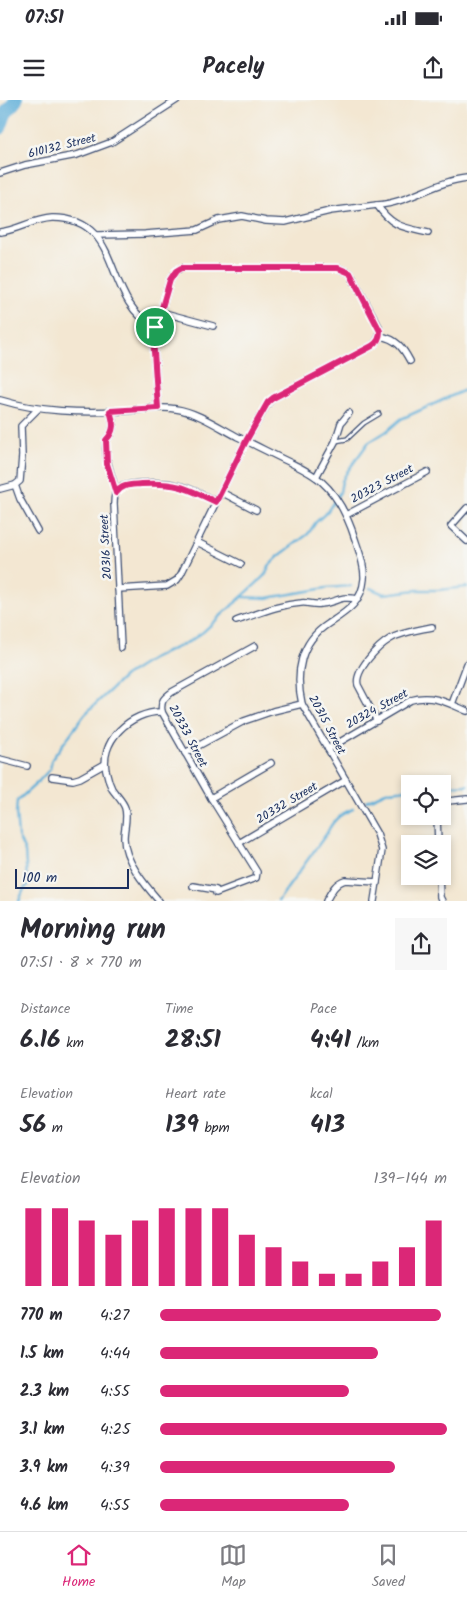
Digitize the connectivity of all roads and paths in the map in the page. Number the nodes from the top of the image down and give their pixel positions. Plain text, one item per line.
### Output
1 (177, 100) edge
2 (0, 173) edge
3 (467, 178) edge
4 (377, 205) junction
5 (0, 232) edge
6 (428, 233) dead end
7 (96, 235) junction
8 (161, 312) junction
9 (213, 326) dead end
10 (155, 327) junction
11 (380, 336) junction
12 (410, 361) dead end
13 (0, 400) edge
14 (158, 408) junction
15 (37, 410) junction
16 (110, 411) junction
17 (349, 413) dead end
18 (380, 414) dead end
19 (246, 441) junction
20 (334, 442) junction
21 (427, 472) dead end
22 (316, 477) junction
23 (15, 485) junction
24 (0, 489) edge
25 (221, 492) junction
26 (116, 493) junction
27 (216, 502) junction
28 (467, 508) edge
29 (256, 510) dead end
30 (346, 515) junction
31 (38, 531) dead end
32 (197, 542) junction
33 (467, 542) edge
34 (241, 564) dead end
35 (118, 588) junction
36 (358, 599) junction
37 (236, 621) dead end
38 (432, 627) dead end
39 (255, 646) dead end
40 (121, 648) dead end
41 (467, 664) edge
42 (302, 704) junction
43 (452, 704) junction
44 (467, 711) edge
45 (162, 712) junction
46 (377, 721) junction
47 (328, 749) junction
48 (185, 753) junction
49 (0, 759) edge
50 (271, 763) dead end
51 (105, 764) junction
52 (27, 766) dead end
53 (52, 777) dead end
54 (346, 780) junction
55 (211, 798) junction
56 (467, 799) edge
57 (451, 802) edge
58 (239, 843) junction
59 (377, 882) junction
60 (439, 885) edge
61 (192, 886) dead end
62 (216, 893) junction
63 (159, 901) edge
64 (216, 901) edge
65 (326, 901) edge
66 (374, 901) edge
67 (442, 901) edge

1 - 2 street, 610132 Street
3 - 4 street
4 - 6 street
4 - 7 street
5 - 7 street
7 - 10 street
8 - 9 street
8 - 10 street
8 - 11 street
10 - 14 street
11 - 12 street
11 - 19 street, 20316 Street
13 - 15 street
14 - 16 street
14 - 19 street
15 - 16 street
15 - 23 street
16 - 26 street
17 - 20 street
18 - 20 lane
19 - 22 street
19 - 25 street, 20316 Street
20 - 22 street
21 - 30 street, 20323 Street
22 - 30 street
23 - 24 street
23 - 31 street
25 - 27 street, 20316 Street
25 - 29 street
26 - 27 street
26 - 35 street, 20316 Street
27 - 32 street, 20316 Street
28 - 33 street
30 - 36 street
32 - 34 street
32 - 35 street, 20316 Street
35 - 40 street
36 - 37 street
36 - 42 street, 20315 Street
38 - 46 street
39 - 45 street, 20333 Street
41 - 43 street
42 - 47 street, 20315 Street
42 - 48 street
43 - 44 street, 20324 Street
43 - 46 street, 20324 Street
45 - 48 street, 20333 Street
45 - 51 street
46 - 47 street, 20324 Street
47 - 54 street, 20315 Street
48 - 55 street, 20333 Street
49 - 52 street
50 - 55 street
51 - 53 street
51 - 63 street
54 - 58 street, 20332 Street
54 - 59 street, 20315 Street
55 - 58 street, 20333 Street
56 - 57 street
58 - 62 street, 20333 Street
59 - 65 street
59 - 66 street, 20315 Street
60 - 67 street
61 - 62 street
62 - 64 street

